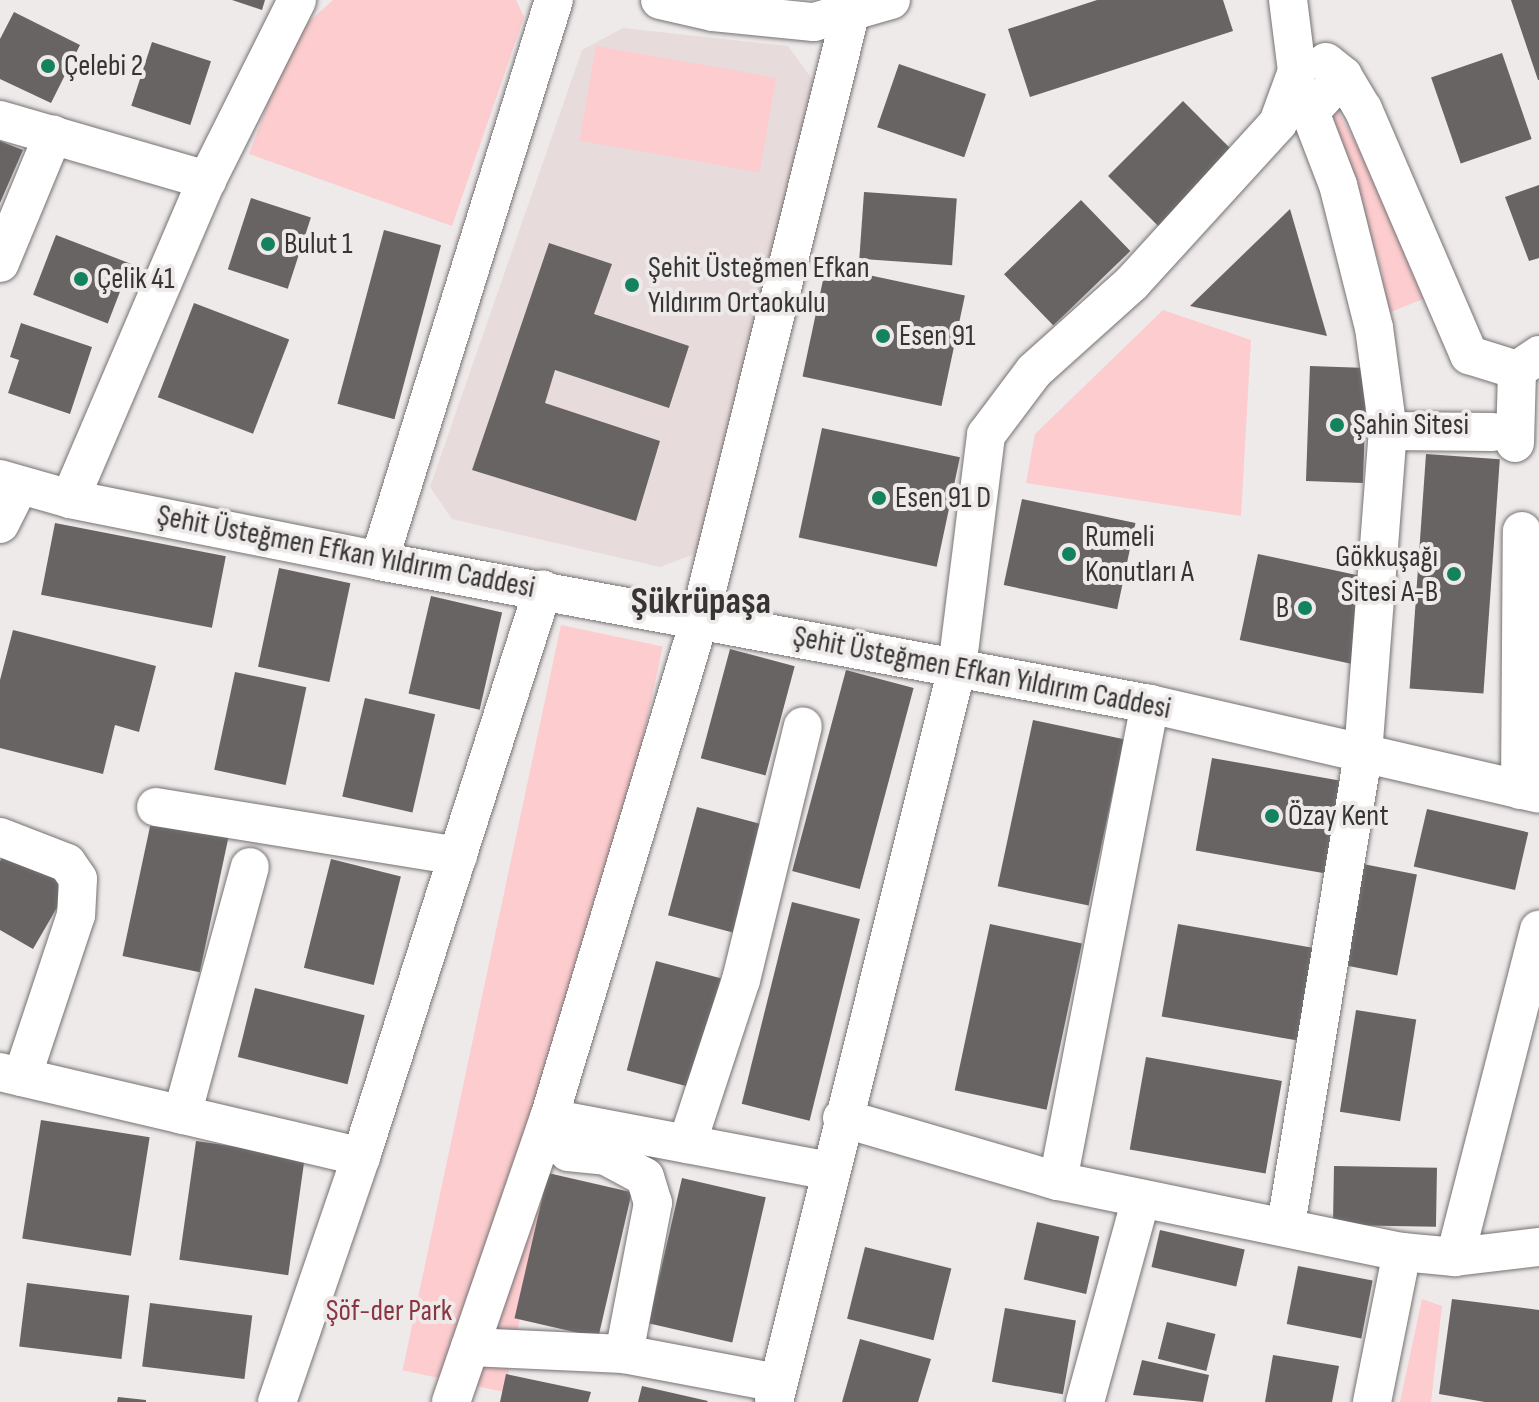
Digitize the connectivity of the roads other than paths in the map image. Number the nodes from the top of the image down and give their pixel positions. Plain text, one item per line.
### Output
1 (297, 0) edge
2 (554, 0) edge
3 (660, 0) edge
4 (891, 0) edge
5 (1288, 0) edge
6 (851, 11) junction
7 (1297, 71) junction
8 (1343, 76) junction
9 (0, 120) edge
10 (53, 135) junction
11 (207, 180) junction
12 (0, 263) edge
13 (1528, 362) edge
14 (1388, 431) junction
15 (10, 483) edge
16 (70, 499) junction
17 (0, 524) edge
18 (1522, 531) dead end
19 (379, 561) junction
20 (543, 589) junction
21 (700, 618) junction
22 (957, 668) junction
23 (1150, 704) junction
24 (803, 726) dead end
25 (1363, 754) junction
26 (1530, 792) edge
27 (156, 807) dead end
28 (0, 837) edge
29 (458, 856) junction
30 (250, 867) dead end
31 (1539, 930) edge
32 (1524, 1060) edge
33 (11, 1075) edge
34 (182, 1115) junction
35 (549, 1118) junction
36 (842, 1118) junction
37 (687, 1144) junction
38 (568, 1152) dead end
39 (361, 1157) junction
40 (829, 1171) junction
41 (1058, 1181) junction
42 (1141, 1199) junction
43 (1286, 1225) junction
44 (1539, 1247) edge
45 (1402, 1252) junction
46 (1455, 1257) junction
47 (470, 1347) junction
48 (624, 1354) junction
49 (776, 1393) edge
50 (277, 1402) edge
51 (451, 1402) edge
52 (1085, 1402) edge
53 (1372, 1402) edge

1 - 11 street
2 - 19 street
3 - 6 street
4 - 6 street
5 - 7 street
6 - 21 street
7 - 8 street
7 - 22 street
8 - 13 street
8 - 14 street
9 - 10 street
10 - 11 street
10 - 12 street
11 - 16 street
13 - 14 street
14 - 25 street
15 - 16 street, Şehit Üsteğmen Efkan Yıldırım Caddesi
15 - 17 street
16 - 19 street, Şehit Üsteğmen Efkan Yıldırım Caddesi
18 - 26 street
19 - 20 street, Şehit Üsteğmen Efkan Yıldırım Caddesi
20 - 21 street, Şehit Üsteğmen Efkan Yıldırım Caddesi
20 - 29 street
21 - 22 street, Şehit Üsteğmen Efkan Yıldırım Caddesi
21 - 35 street
22 - 23 street, Şehit Üsteğmen Efkan Yıldırım Caddesi
22 - 36 street
23 - 25 street, Şehit Üsteğmen Efkan Yıldırım Caddesi
23 - 41 street
24 - 37 street
25 - 26 street, Şehit Üsteğmen Efkan Yıldırım Caddesi
25 - 43 street
27 - 29 street
28 - 33 street
29 - 39 street
30 - 34 street
31 - 32 street
32 - 46 street
33 - 34 street
34 - 39 street
35 - 37 street
35 - 47 street
36 - 40 street
36 - 41 street
37 - 40 street
38 - 48 street
39 - 50 street
40 - 49 street
41 - 42 street
42 - 43 street
42 - 52 street
43 - 45 street
44 - 46 street
45 - 46 street
45 - 53 street
47 - 48 street
47 - 51 street
48 - 49 street

